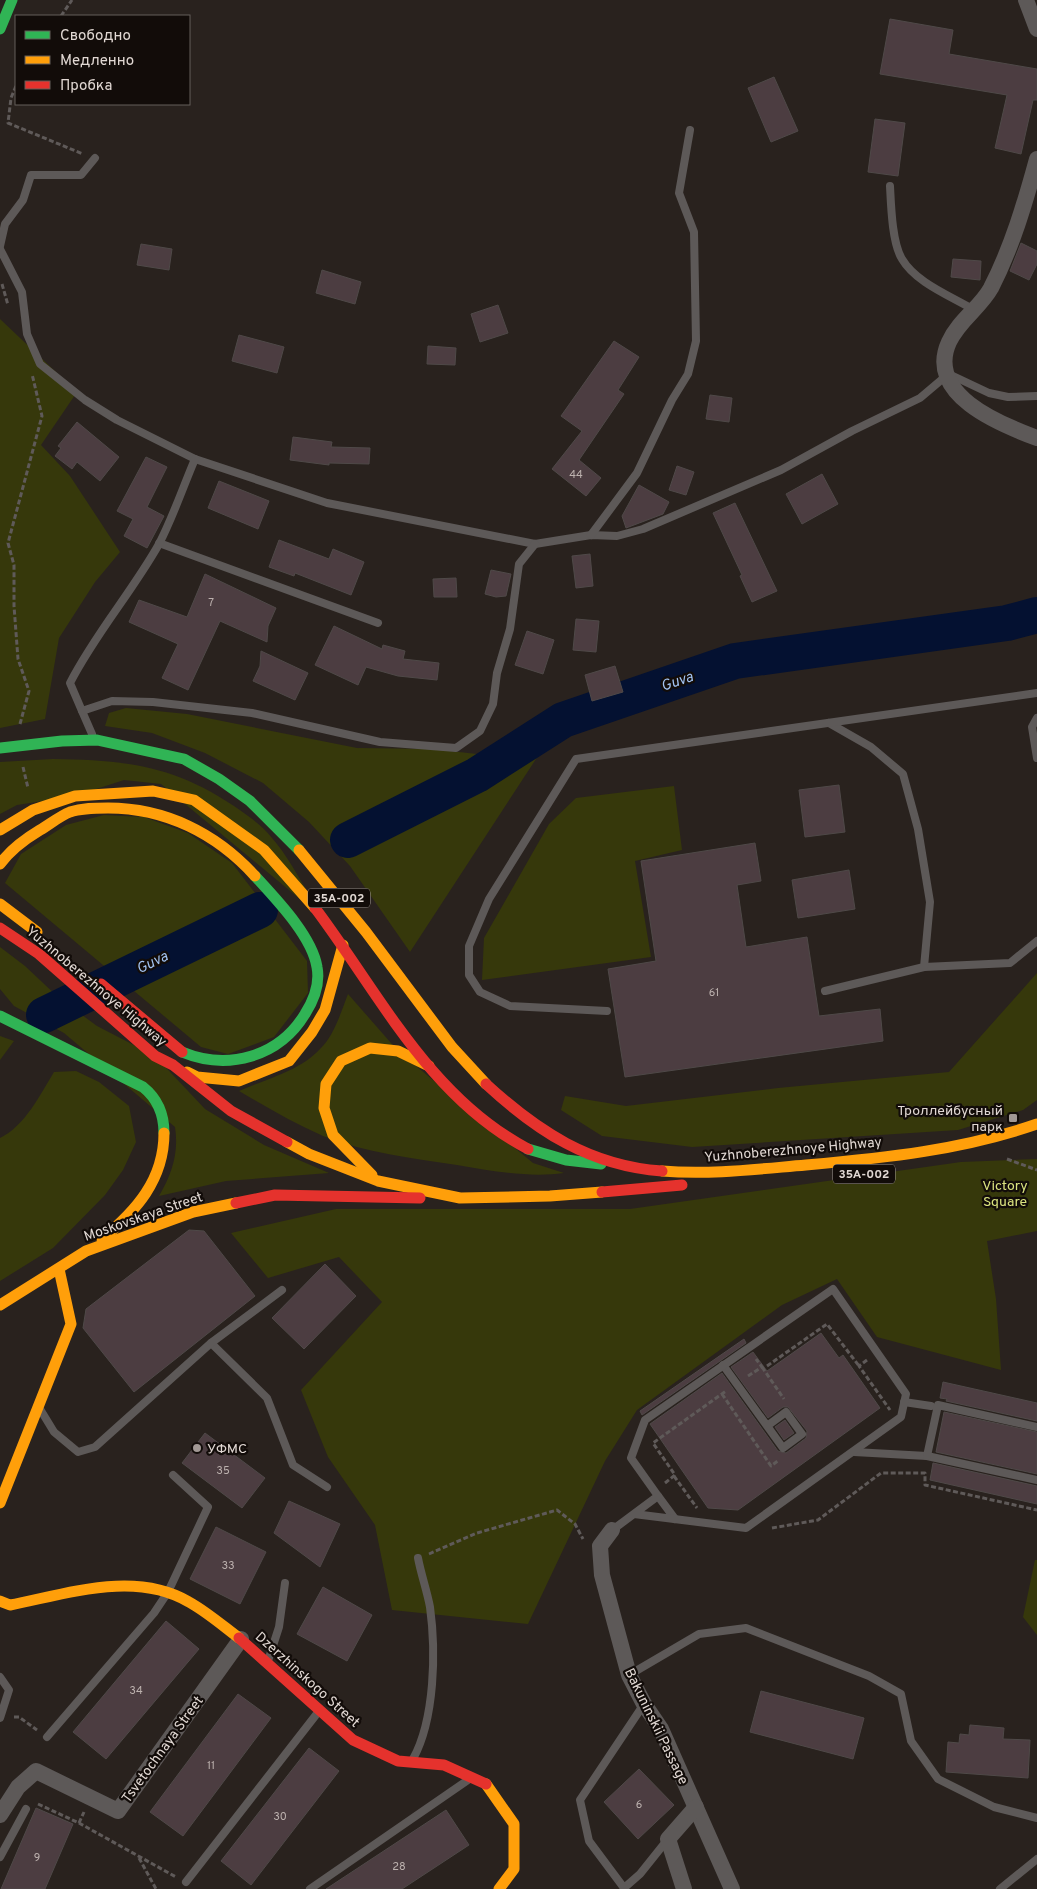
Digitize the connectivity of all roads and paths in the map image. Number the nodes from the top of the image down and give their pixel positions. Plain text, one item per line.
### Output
1 (12, 0) edge
2 (72, 0) edge
3 (1026, 0) edge
4 (62, 15) edge
5 (0, 29) edge
6 (1037, 29) edge
7 (15, 88) edge
8 (690, 130) dead end
9 (95, 158) joint
10 (1037, 159) edge
11 (890, 186) dead end
12 (0, 248) edge
13 (0, 277) edge
14 (9, 307) dead end
15 (974, 310) junction
16 (30, 369) dead end
17 (946, 376) junction
18 (1037, 396) edge
19 (1037, 438) edge
20 (195, 459) junction
21 (591, 535) junction
22 (159, 543) junction
23 (536, 544) junction
24 (378, 623) dead end
25 (1037, 693) edge
26 (82, 711) junction
27 (1037, 718) edge
28 (829, 723) junction
29 (19, 729) dead end
30 (96, 740) junction
31 (0, 748) edge
32 (1037, 758) edge
33 (0, 830) edge
34 (0, 864) edge
35 (0, 904) edge
36 (0, 928) edge
37 (45, 938) dead end
38 (1037, 940) edge
39 (343, 945) junction
40 (924, 967) junction
41 (89, 974) dead end
42 (825, 991) dead end
43 (0, 1008) edge
44 (607, 1011) dead end
45 (0, 1016) edge
46 (13, 1021) junction
47 (172, 1065) junction
48 (429, 1066) junction
49 (1037, 1124) edge
50 (1004, 1158) dead end
51 (621, 1166) junction
52 (1037, 1170) edge
53 (378, 1181) junction
54 (754, 1182) dead end
55 (460, 1198) junction
56 (86, 1251) junction
57 (59, 1268) junction
58 (282, 1290) dead end
59 (4, 1302) edge
60 (0, 1310) edge
61 (211, 1343) junction
62 (863, 1351) dead end
63 (752, 1354) dead end
64 (724, 1365) junction
65 (767, 1366) dead end
66 (858, 1366) junction
67 (737, 1384) junction
68 (904, 1402) junction
69 (38, 1406) junction
70 (931, 1406) dead end
71 (890, 1410) junction
72 (882, 1416) dead end
73 (897, 1420) junction
74 (767, 1426) junction
75 (1037, 1427) edge
76 (854, 1452) junction
77 (927, 1456) junction
78 (12, 1472) junction
79 (173, 1475) dead end
80 (1037, 1480) edge
81 (0, 1481) edge
82 (327, 1487) dead end
83 (658, 1496) junction
84 (0, 1503) edge
85 (1037, 1510) edge
86 (700, 1512) dead end
87 (634, 1514) junction
88 (674, 1519) junction
89 (746, 1528) junction
90 (613, 1529) joint
91 (584, 1541) dead end
92 (418, 1558) joint
93 (285, 1583) dead end
94 (168, 1592) junction
95 (0, 1601) edge
96 (242, 1639) junction
97 (268, 1663) junction
98 (629, 1675) junction
99 (0, 1677) edge
100 (644, 1704) junction
101 (320, 1710) junction
102 (0, 1717) edge
103 (47, 1737) joint
104 (411, 1762) junction
105 (472, 1778) junction
106 (696, 1808) junction
107 (26, 1809) joint
108 (0, 1815) edge
109 (1037, 1818) edge
110 (668, 1839) junction
111 (0, 1857) edge
112 (139, 1857) junction
113 (1037, 1859) edge
114 (186, 1882) joint
115 (156, 1889) edge
116 (310, 1889) edge
117 (499, 1889) edge
118 (684, 1889) edge
119 (732, 1889) edge
120 (1000, 1889) edge

1 - 5 main road
2 - 4 path
3 - 6 street
7 - 9 path
8 - 21 lane
9 - 12 lane
10 - 15 street
11 - 15 lane
12 - 20 lane
13 - 14 path
15 - 17 street
16 - 29 path
17 - 18 lane
17 - 19 street
17 - 21 lane
20 - 22 lane
20 - 23 lane
21 - 23 lane
22 - 24 lane
22 - 26 lane
23 - 26 lane
25 - 28 lane
26 - 30 lane
27 - 32 lane
28 - 40 lane
28 - 44 lane
30 - 31 main road, Yuzhnoberezhnoye Highway / 35А-002
30 - 51 main road, Yuzhnoberezhnoye Highway / 35А-002
33 - 39 main road
34 - 41 main road, Yuzhnoberezhnoye Highway
35 - 37 main road, Yuzhnoberezhnoye Highway
36 - 47 main road, Yuzhnoberezhnoye Highway
38 - 40 lane
39 - 47 main road
39 - 48 main road
40 - 42 lane
43 - 46 main road
45 - 46 main road
46 - 56 main road
47 - 53 main road, Yuzhnoberezhnoye Highway
48 - 51 main road
48 - 53 main road
49 - 51 main road, Yuzhnoberezhnoye Highway / 35А-002
50 - 52 path
53 - 55 main road, Yuzhnoberezhnoye Highway
54 - 55 main road, Yuzhnoberezhnoye Highway
55 - 56 main road, Moskovskaya Street
56 - 57 main road, Moskovskaya Street
57 - 59 main road, Moskovskaya Street
57 - 69 main road
58 - 61 lane
59 - 60 lane
61 - 69 lane
61 - 82 lane
62 - 66 path
63 - 67 path
64 - 67 lane
64 - 68 lane
64 - 83 lane
65 - 66 path
66 - 71 path
67 - 74 lane
67 - 86 path
68 - 70 lane
68 - 73 lane
69 - 78 main road
71 - 72 path
71 - 73 path
73 - 76 lane
74 - 74 lane
75 - 77 lane
76 - 77 lane
76 - 89 lane
77 - 80 lane
78 - 81 lane
78 - 84 main road
79 - 94 lane
83 - 87 lane
83 - 88 lane
85 - 89 path
87 - 88 lane
87 - 90 lane
88 - 89 lane
90 - 98 street, Bakuninskii Passage
91 - 92 path
92 - 104 lane
93 - 97 lane
94 - 95 main road, Dzerzhinskogo Street
94 - 96 main road, Dzerzhinskogo Street
94 - 103 lane
96 - 97 main road, Dzerzhinskogo Street
96 - 108 street, Tsvetochnaya Street
97 - 101 main road, Dzerzhinskogo Street
98 - 100 street, Bakuninskii Passage
98 - 109 lane
99 - 102 lane
100 - 106 street, Bakuninskii Passage
100 - 110 lane
101 - 104 main road, Dzerzhinskogo Street
101 - 114 lane
102 - 103 path
104 - 105 main road, Dzerzhinskogo Street
105 - 116 lane
105 - 117 main road, Dzerzhinskogo Street
106 - 110 street
106 - 119 street, Bakuninskii Passage
107 - 111 lane
107 - 112 path
110 - 118 street
112 - 114 path
112 - 115 path
113 - 120 lane

